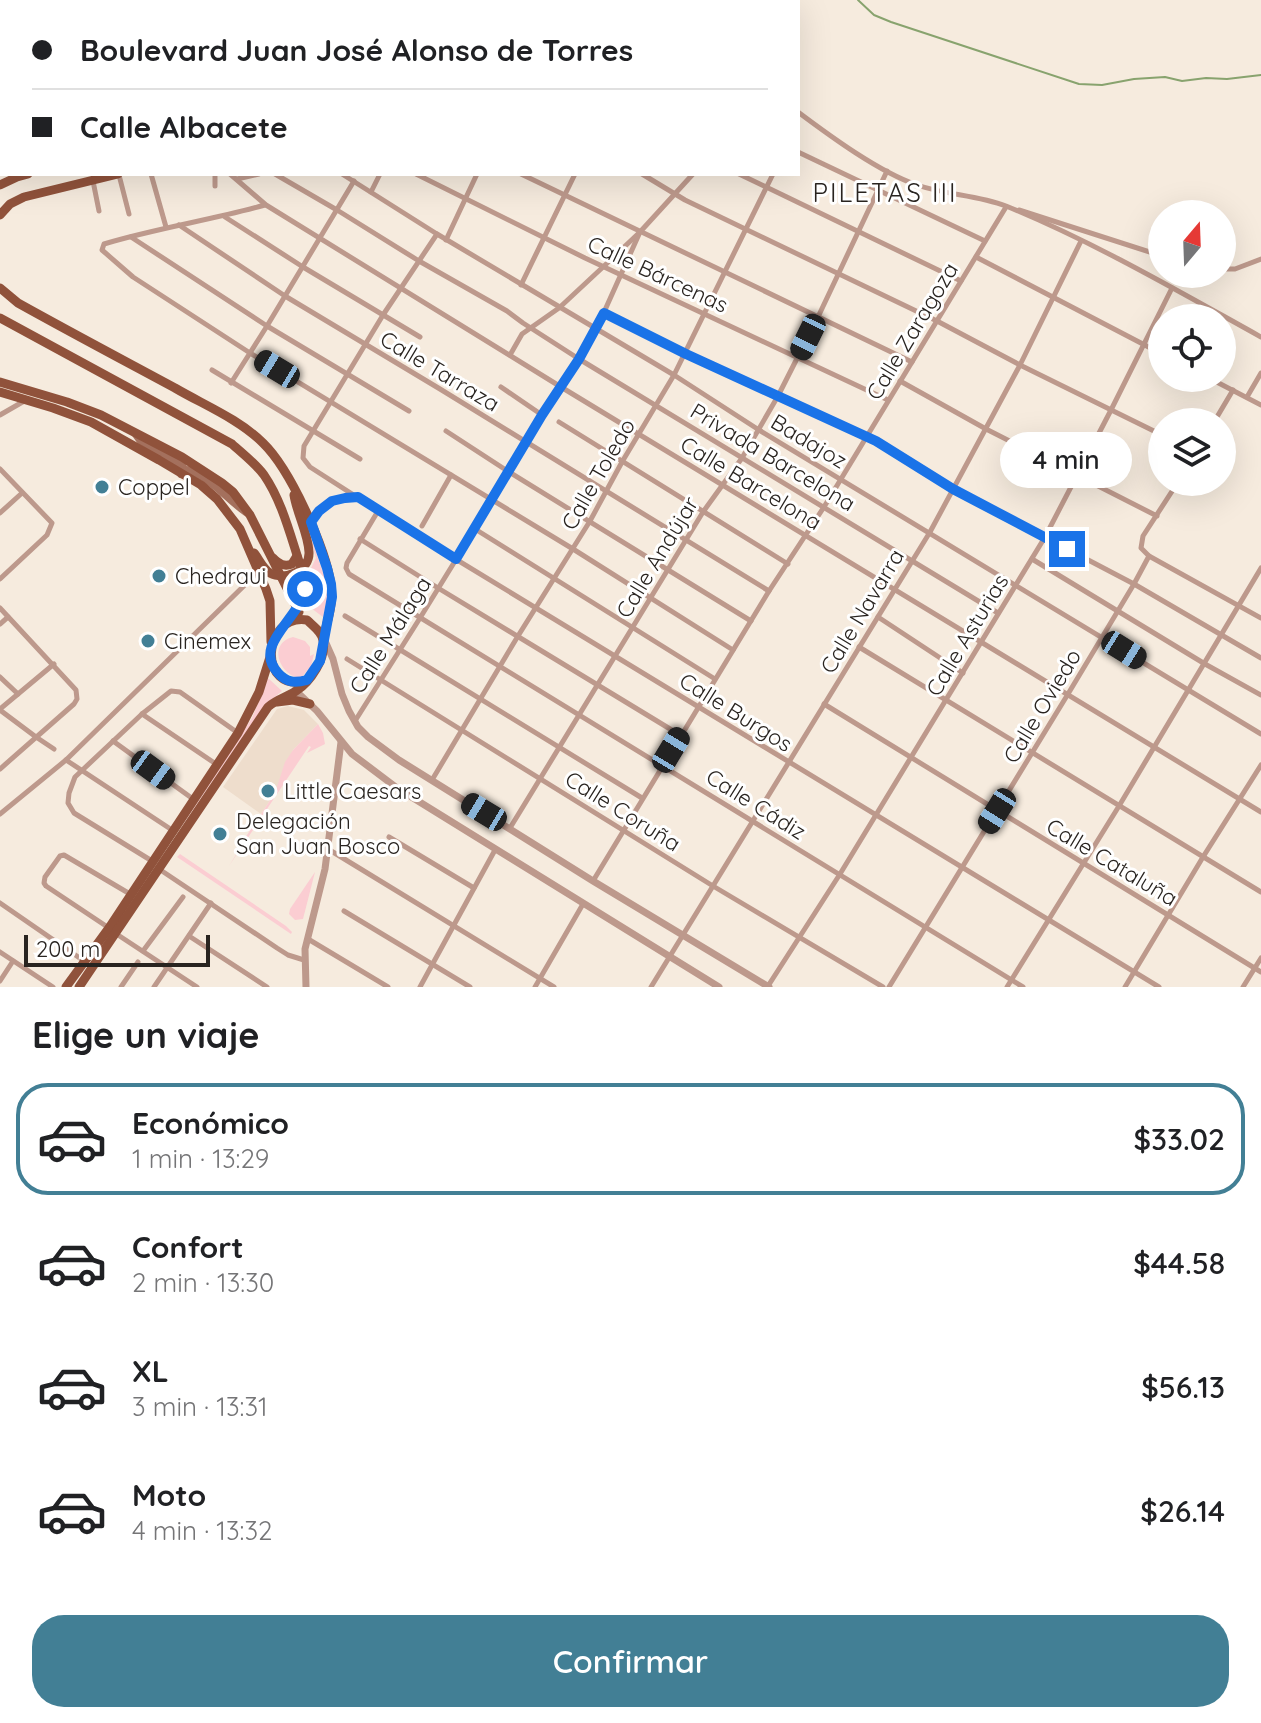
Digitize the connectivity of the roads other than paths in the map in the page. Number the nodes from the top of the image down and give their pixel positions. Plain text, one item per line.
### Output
1 (800, 113) edge
2 (800, 153) edge
3 (887, 171) junction
4 (23, 176) edge
5 (109, 176) edge
6 (119, 176) edge
7 (152, 176) edge
8 (215, 176) edge
9 (232, 176) edge
10 (250, 176) edge
11 (278, 176) edge
12 (345, 176) edge
13 (379, 176) edge
14 (420, 176) edge
15 (476, 176) edge
16 (525, 176) edge
17 (574, 176) edge
18 (645, 176) edge
19 (691, 176) edge
20 (743, 176) edge
21 (772, 176) edge
22 (236, 179) junction
23 (92, 180) junction
24 (354, 181) junction
25 (0, 185) edge
26 (215, 186) dead end
27 (767, 187) junction
28 (876, 191) junction
29 (371, 192) junction
30 (675, 195) junction
31 (565, 196) junction
32 (465, 199) junction
33 (266, 205) junction
34 (1006, 207) junction
35 (337, 210) junction
36 (99, 211) dead end
37 (129, 214) dead end
38 (0, 215) edge
39 (224, 216) junction
40 (178, 225) junction
41 (166, 227) junction
42 (746, 229) junction
43 (640, 232) junction
44 (858, 232) junction
45 (437, 234) junction
46 (130, 237) junction
47 (544, 237) junction
48 (320, 238) junction
49 (446, 240) junction
50 (985, 241) junction
51 (1081, 241) junction
52 (1148, 252) edge
53 (976, 257) junction
54 (1261, 259) edge
55 (419, 261) junction
56 (303, 267) junction
57 (603, 267) junction
58 (1236, 269) edge
59 (726, 272) junction
60 (838, 274) junction
61 (622, 275) junction
62 (1148, 276) edge
63 (961, 281) junction
64 (521, 285) junction
65 (0, 288) edge
66 (400, 288) junction
67 (1172, 288) joint
68 (285, 296) junction
69 (1053, 299) junction
70 (559, 308) junction
71 (604, 313) junction
72 (706, 314) junction
73 (383, 315) junction
74 (818, 317) junction
75 (0, 318) edge
76 (937, 321) junction
77 (267, 326) junction
78 (531, 328) junction
79 (596, 330) junction
80 (420, 337) dead end
81 (1261, 337) edge
82 (365, 344) junction
83 (1144, 344) junction
84 (1148, 346) edge
85 (250, 353) junction
86 (686, 354) junction
87 (510, 355) junction
88 (798, 357) junction
89 (579, 359) junction
90 (912, 362) junction
91 (1020, 365) junction
92 (212, 370) dead end
93 (347, 373) junction
94 (1261, 373) edge
95 (674, 375) junction
96 (900, 381) junction
97 (0, 382) edge
98 (231, 383) junction
99 (501, 387) dead end
100 (561, 387) junction
101 (0, 392) edge
102 (1236, 392) edge
103 (778, 396) junction
104 (1247, 397) junction
105 (26, 400) junction
106 (888, 400) junction
107 (330, 401) junction
108 (657, 405) junction
109 (1261, 405) edge
110 (1111, 410) junction
111 (409, 411) dead end
112 (0, 415) edge
113 (542, 415) junction
114 (559, 422) dead end
115 (1148, 428) edge
116 (986, 429) junction
117 (759, 430) junction
118 (446, 431) dead end
119 (312, 432) junction
120 (135, 433) junction
121 (639, 433) junction
122 (866, 436) junction
123 (526, 443) junction
124 (742, 458) junction
125 (360, 459) dead end
126 (622, 462) junction
127 (0, 469) edge
128 (509, 472) junction
129 (183, 474) junction
130 (1078, 474) junction
131 (451, 475) junction
132 (842, 479) junction
133 (292, 484) junction
134 (338, 485) junction
135 (723, 485) junction
136 (953, 489) junction
137 (606, 492) junction
138 (22, 493) junction
139 (1169, 496) edge
140 (358, 497) junction
141 (337, 499) junction
142 (492, 501) junction
143 (824, 507) junction
144 (378, 511) junction
145 (703, 512) junction
146 (0, 513) edge
147 (250, 515) junction
148 (1157, 516) junction
149 (590, 521) junction
150 (311, 522) junction
151 (422, 526) dead end
152 (475, 529) junction
153 (930, 532) junction
154 (807, 535) junction
155 (1045, 537) junction
156 (360, 539) junction
157 (685, 541) junction
158 (246, 544) junction
159 (573, 549) junction
160 (270, 556) junction
161 (297, 556) junction
162 (1149, 556) junction
163 (456, 559) junction
164 (1032, 559) junction
165 (912, 560) junction
166 (788, 564) junction
167 (1261, 568) edge
168 (302, 569) junction
169 (668, 570) junction
170 (258, 572) junction
171 (279, 575) junction
172 (0, 579) edge
173 (554, 579) junction
174 (1134, 584) junction
175 (1016, 585) junction
176 (438, 588) junction
177 (895, 590) junction
178 (769, 591) junction
179 (651, 599) junction
180 (1239, 605) junction
181 (0, 608) edge
182 (536, 608) junction
183 (297, 609) junction
184 (1119, 610) junction
185 (998, 613) junction
186 (345, 616) dead end
187 (8, 617) junction
188 (878, 617) junction
189 (420, 618) junction
190 (1261, 618) edge
191 (307, 620) junction
192 (751, 621) junction
193 (287, 623) junction
194 (0, 624) edge
195 (633, 628) junction
196 (518, 636) junction
197 (1103, 636) junction
198 (1221, 636) junction
199 (323, 639) junction
200 (981, 642) junction
201 (271, 643) junction
202 (859, 647) junction
203 (400, 649) junction
204 (733, 650) junction
205 (616, 656) junction
206 (270, 657) junction
207 (1261, 658) edge
208 (347, 659) dead end
209 (54, 664) junction
210 (1205, 664) junction
211 (500, 666) junction
212 (963, 673) junction
213 (0, 677) edge
214 (715, 679) junction
215 (307, 680) junction
216 (381, 680) junction
217 (289, 681) junction
218 (598, 686) junction
219 (1189, 690) junction
220 (296, 691) junction
221 (18, 694) junction
222 (1068, 694) junction
223 (1261, 695) edge
224 (480, 699) junction
225 (945, 701) junction
226 (273, 703) junction
227 (310, 704) junction
228 (824, 704) junction
229 (698, 707) junction
230 (0, 709) edge
231 (142, 714) junction
232 (580, 715) junction
233 (355, 721) junction
234 (461, 730) junction
235 (238, 733) junction
236 (1261, 734) edge
237 (680, 735) junction
238 (36, 737) junction
239 (112, 741) junction
240 (341, 742) junction
241 (559, 748) junction
242 (1154, 748) junction
243 (54, 749) dead end
244 (352, 754) junction
245 (1032, 754) junction
246 (911, 758) junction
247 (66, 760) junction
248 (787, 762) junction
249 (217, 765) junction
250 (662, 765) junction
251 (1261, 765) edge
252 (0, 769) edge
253 (82, 769) junction
254 (339, 772) junction
255 (540, 778) junction
256 (432, 780) junction
257 (642, 798) junction
258 (193, 799) junction
259 (1240, 800) junction
260 (1119, 806) junction
261 (997, 811) junction
262 (1261, 812) edge
263 (0, 814) edge
264 (876, 816) junction
265 (751, 822) junction
266 (510, 828) junction
267 (173, 830) junction
268 (623, 830) junction
269 (389, 837) dead end
270 (328, 849) junction
271 (495, 850) junction
272 (1203, 857) junction
273 (1083, 863) junction
274 (156, 865) junction
275 (962, 867) junction
276 (840, 874) junction
277 (593, 881) junction
278 (713, 886) junction
279 (474, 888) junction
280 (1261, 892) edge
281 (130, 894) junction
282 (183, 897) dead end
283 (0, 903) edge
284 (211, 903) junction
285 (583, 904) junction
286 (344, 911) dead end
287 (1169, 915) junction
288 (1048, 920) junction
289 (453, 926) junction
290 (925, 927) junction
291 (112, 930) junction
292 (683, 934) junction
293 (189, 936) junction
294 (800, 937) junction
295 (307, 938) junction
296 (143, 951) junction
297 (0, 952) edge
298 (668, 957) junction
299 (1261, 958) edge
300 (304, 960) junction
301 (13, 961) junction
302 (84, 961) junction
303 (138, 962) dead end
304 (433, 964) junction
305 (167, 967) junction
306 (1258, 970) edge
307 (1135, 972) junction
308 (540, 978) junction
309 (1011, 980) junction
310 (0, 981) edge
311 (79, 981) edge
312 (53, 987) edge
313 (66, 987) edge
314 (121, 987) edge
315 (154, 987) edge
316 (197, 987) edge
317 (267, 987) edge
318 (306, 987) edge
319 (388, 987) edge
320 (420, 987) edge
321 (470, 987) edge
322 (535, 987) edge
323 (554, 987) edge
324 (651, 987) edge
325 (719, 987) edge
326 (768, 987) edge
327 (886, 987) edge
328 (1007, 987) edge
329 (1023, 987) edge
330 (1125, 987) edge
331 (1159, 987) edge
332 (1243, 987) edge

1 - 3 street
2 - 28 street
3 - 28 street, Calle Andújar
3 - 34 street
4 - 25 main road
5 - 23 main road
6 - 37 street
7 - 41 street
8 - 26 street
9 - 22 street, Calle Barcelona
10 - 22 street
11 - 35 street
12 - 24 street, Badajoz
13 - 29 street
14 - 32 street, Calle Bárcenas
15 - 32 street
16 - 31 street
17 - 31 street
18 - 30 street
19 - 30 street
20 - 27 street
21 - 27 street, Calle Toledo
22 - 33 street, Calle Barcelona
23 - 36 street
23 - 38 main road
24 - 29 street, Badajoz
24 - 35 street
27 - 42 street, Calle Toledo
27 - 44 street
28 - 44 street, Calle Andújar
28 - 50 street
29 - 45 street, Badajoz
30 - 42 street
30 - 43 street
31 - 43 street
31 - 47 street
32 - 47 street, Calle Bárcenas
32 - 49 street
33 - 39 street
33 - 48 street, Calle Barcelona
34 - 50 street, Calle Zaragoza
34 - 51 street
34 - 52 street
35 - 48 street
35 - 55 street
39 - 40 street
39 - 56 street
40 - 41 street
40 - 68 street, Calle Tarraza
41 - 46 street
42 - 59 street, Calle Toledo
42 - 60 street
43 - 57 street
43 - 59 street
43 - 61 street, Calle Málaga
44 - 60 street, Calle Andújar
44 - 63 street
45 - 49 street, Badajoz
45 - 55 street
46 - 77 street
46 - 85 street
47 - 57 street, Calle Bárcenas
47 - 64 street
48 - 56 street
48 - 66 street, Calle Barcelona
49 - 64 street, Badajoz
50 - 53 street, Calle Zaragoza
51 - 62 street
51 - 69 street, Calle Navarra
53 - 63 street, Calle Zaragoza
53 - 69 street
54 - 58 street
55 - 66 street
55 - 78 street, Privada Barcelona
56 - 68 street
56 - 73 street
57 - 61 street, Calle Bárcenas
57 - 70 street
59 - 72 street, Calle Toledo
59 - 74 street
60 - 74 street, Calle Andújar
60 - 76 street
61 - 71 street, Calle Málaga
61 - 72 street, Calle Bárcenas
63 - 76 street, Calle Zaragoza
64 - 70 street, Badajoz
65 - 133 main road
66 - 73 street
66 - 87 street, Calle Barcelona
67 - 81 street
67 - 83 street, Calle Asturias
68 - 77 street
68 - 82 street, Calle Tarraza
69 - 83 street
69 - 91 street, Calle Navarra
70 - 78 street
70 - 79 street, Badajoz
71 - 79 street, Calle Málaga
71 - 86 street
72 - 86 street, Calle Toledo
72 - 88 street, Calle Bárcenas
73 - 80 street
73 - 82 street
74 - 88 street, Calle Andújar
74 - 90 street
75 - 161 main road
76 - 90 street, Calle Zaragoza
76 - 91 street
77 - 85 street
77 - 93 street
78 - 87 street
78 - 89 street, Privada Barcelona
79 - 89 street, Calle Málaga
79 - 95 street, Badajoz
82 - 93 street
82 - 123 street, Calle Tarraza
83 - 84 street
83 - 110 street, Calle Asturias
85 - 98 street
85 - 107 street
86 - 95 street, Calle Toledo
86 - 103 street
87 - 100 street, Calle Barcelona
88 - 103 street, Calle Andújar
88 - 106 street, Calle Bárcenas
89 - 100 street, Calle Málaga
89 - 108 street, Privada Barcelona
90 - 96 street, Calle Zaragoza
91 - 110 street
91 - 116 street, Calle Navarra
92 - 98 street
93 - 107 street
93 - 111 street
94 - 104 street
95 - 108 street, Calle Toledo
95 - 117 street, Badajoz
96 - 106 street, Calle Zaragoza
96 - 116 street
97 - 120 main road
98 - 119 street
99 - 113 street
100 - 113 street, Calle Málaga
100 - 121 street, Calle Barcelona
101 - 105 main road
102 - 104 street
103 - 117 street, Calle Andújar
103 - 122 street
104 - 109 street
105 - 112 street
105 - 129 main road
106 - 122 street, Calle Zaragoza
107 - 119 street
107 - 131 street
108 - 121 street, Calle Toledo
108 - 124 street, Privada Barcelona
110 - 115 street
110 - 130 street, Calle Asturias
113 - 123 street, Calle Málaga
114 - 126 street
116 - 130 street
116 - 136 street, Calle Navarra
117 - 124 street, Calle Andújar
117 - 132 street, Badajoz
118 - 128 street
119 - 125 street
119 - 134 street, Calle Burgos
120 - 129 main road
120 - 147 main road
121 - 126 street, Calle Toledo
121 - 135 street, Calle Barcelona
122 - 132 street, Calle Zaragoza
122 - 136 street
123 - 128 street, Calle Málaga
123 - 137 street, Calle Tarraza
124 - 135 street, Calle Andújar
124 - 143 street, Privada Barcelona
126 - 137 street, Calle Toledo
126 - 145 street
127 - 138 street
128 - 142 street, Calle Málaga
128 - 149 street
129 - 147 main road
129 - 158 main road
130 - 148 street
130 - 155 street, Calle Asturias
131 - 142 street
131 - 151 street
132 - 143 street, Calle Zaragoza
132 - 153 street, Badajoz
133 - 150 main road
133 - 168 main road
134 - 140 street, Calle Burgos
134 - 141 street
135 - 145 street, Calle Andújar
135 - 154 street, Calle Barcelona
136 - 153 street, Calle Navarra
136 - 155 street
137 - 149 street, Calle Toledo
137 - 157 street, Calle Tarraza
138 - 146 street
138 - 172 street
139 - 148 street, Calle Oviedo
140 - 141 street
140 - 144 street, Calle Burgos
141 - 150 street
142 - 152 street, Calle Málaga
142 - 159 street
143 - 154 street, Calle Zaragoza
143 - 165 street, Privada Barcelona
144 - 156 street
144 - 163 street, Calle Burgos
145 - 157 street, Calle Andújar
145 - 166 street
147 - 160 main road
148 - 162 street, Calle Oviedo
149 - 159 street, Calle Toledo
149 - 169 street
150 - 199 main road
152 - 163 street, Calle Málaga
152 - 173 street
153 - 165 street, Calle Navarra
153 - 175 street, Badajoz
154 - 166 street, Calle Zaragoza
154 - 177 street, Calle Barcelona
155 - 164 street, Calle Asturias
155 - 174 street
156 - 176 street
156 - 189 street, Calle Cádiz
157 - 169 street, Calle Andújar
157 - 178 street, Calle Tarraza
158 - 170 main road
158 - 171 main road
159 - 173 street, Calle Toledo
159 - 179 street
160 - 161 main road
160 - 171 main road
161 - 168 main road
162 - 174 street, Calle Oviedo
162 - 180 street
163 - 176 street, Calle Málaga
163 - 182 street, Calle Burgos
164 - 175 street, Calle Asturias
164 - 184 street
165 - 177 street, Calle Navarra
165 - 185 street, Privada Barcelona
166 - 178 street, Calle Zaragoza
167 - 180 street
168 - 171 main road
168 - 183 main road
169 - 179 street, Calle Andújar
169 - 192 street
170 - 201 main road
170 - 247 street
171 - 183 main road
173 - 182 street, Calle Toledo
173 - 195 street
174 - 184 street, Calle Oviedo
174 - 198 street
175 - 185 street, Calle Asturias
175 - 197 street, Badajoz
176 - 189 street, Calle Málaga
176 - 196 street
177 - 188 street, Calle Navarra
177 - 200 street, Calle Barcelona
178 - 192 street, Calle Zaragoza
179 - 195 street, Calle Andújar
179 - 204 street
180 - 190 street
180 - 198 street
181 - 187 street
182 - 196 street, Calle Toledo
182 - 205 street, Calle Burgos
183 - 191 main road
183 - 193 main road
184 - 197 street, Calle Oviedo
184 - 210 street
185 - 200 street, Calle Asturias
186 - 203 street
187 - 194 street
187 - 209 street
188 - 202 street, Calle Navarra
188 - 212 street
189 - 203 street, Calle Málaga
189 - 211 street, Calle Cádiz
191 - 193 main road
191 - 199 main road
192 - 204 street, Calle Zaragoza
193 - 201 main road
195 - 205 street, Calle Andújar
195 - 214 street
196 - 211 street, Calle Toledo
196 - 218 street
197 - 219 street, Badajoz
197 - 222 street, Calle Oviedo
198 - 207 street
198 - 210 street
199 - 215 main road
199 - 233 street
200 - 212 street, Calle Asturias
200 - 222 street, Calle Barcelona
201 - 206 main road
202 - 225 street
202 - 228 street, Calle Navarra
203 - 216 street, Calle Málaga
203 - 224 street
204 - 214 street, Calle Zaragoza
205 - 218 street, Calle Andújar
205 - 229 street, Calle Burgos
206 - 217 main road
206 - 235 main road
208 - 216 street, Calle Coruña
209 - 221 street
209 - 238 street
210 - 219 street
210 - 223 street
211 - 224 street, Calle Toledo
211 - 232 street, Calle Cádiz
212 - 225 street, Calle Asturias
213 - 221 street
214 - 229 street, Calle Zaragoza
215 - 217 main road
215 - 220 main road
216 - 233 street, Calle Málaga
216 - 234 street, Calle Coruña
217 - 220 street
218 - 232 street, Calle Andújar
218 - 237 street
219 - 236 street, Badajoz
219 - 242 street
220 - 226 main road
220 - 227 street
221 - 230 street
222 - 242 street, Calle Barcelona
222 - 245 street, Calle Oviedo
224 - 234 street, Calle Toledo
224 - 241 street
225 - 245 street
225 - 246 street, Calle Asturias
226 - 227 main road
226 - 274 main road
227 - 240 street
228 - 246 street, Calle Cataluña
228 - 248 street, Calle Navarra
229 - 237 street, Calle Zaragoza
229 - 248 street, Calle Burgos
230 - 238 street
231 - 235 street
231 - 239 street
231 - 249 street
232 - 241 street, Calle Andújar
232 - 250 street, Calle Cádiz
233 - 256 street
234 - 255 street, Calle Coruña
234 - 256 street, Calle Toledo
235 - 249 main road
237 - 250 street, Calle Zaragoza
238 - 243 street
238 - 252 street
239 - 253 street
239 - 258 street
240 - 244 street
240 - 254 street
241 - 255 street, Calle Andújar
241 - 257 street
242 - 259 street, Calle Barcelona
242 - 260 street
244 - 254 street
244 - 271 street
245 - 260 street
245 - 261 street, Calle Oviedo
246 - 261 street, Calle Cataluña
246 - 264 street, Calle Asturias
247 - 253 street
247 - 263 street
248 - 264 street, Calle Burgos
248 - 265 street, Calle Navarra
249 - 258 main road
250 - 257 street, Calle Zaragoza
250 - 265 street, Calle Cádiz
251 - 259 street
253 - 267 street
253 - 274 street
254 - 270 street
255 - 266 street, Calle Andújar
255 - 268 street, Calle Coruña
256 - 266 street
257 - 268 street, Calle Zaragoza
258 - 267 main road
259 - 262 street, Calle Barcelona
259 - 272 street
260 - 272 street
260 - 273 street
261 - 273 street, Calle Cataluña
261 - 275 street, Calle Oviedo
264 - 275 street, Calle Burgos
264 - 276 street, Calle Asturias
265 - 276 street, Calle Cádiz
265 - 278 street, Calle Navarra
266 - 277 street
267 - 274 main road
268 - 277 street, Calle Zaragoza
268 - 278 street, Calle Coruña
269 - 279 street
270 - 289 street
270 - 295 street
271 - 279 street
271 - 285 street
272 - 280 street
272 - 287 street
273 - 287 street, Calle Cataluña
273 - 288 street
274 - 281 main road
274 - 284 street
274 - 291 main road
275 - 288 street, Calle Burgos
275 - 290 street, Calle Oviedo
276 - 290 street, Calle Cádiz
276 - 294 street, Calle Asturias
277 - 292 street
278 - 292 street, Calle Navarra
278 - 294 street, Calle Coruña
279 - 289 street
281 - 291 main road
281 - 291 street
282 - 296 street
283 - 302 street
284 - 293 street
284 - 300 street
285 - 298 street
285 - 308 street
286 - 304 street
287 - 306 street, Calle Cataluña
287 - 307 street
288 - 307 street, Calle Burgos
288 - 309 street
289 - 304 street
289 - 308 street
290 - 309 street, Calle Cádiz
290 - 327 street, Calle Oviedo
291 - 296 street
291 - 302 main road
291 - 311 main road
292 - 298 street, Calle Navarra
292 - 326 street
293 - 305 street
293 - 317 street
294 - 326 street, Calle Asturias
294 - 327 street, Calle Coruña
295 - 300 street
295 - 319 street
296 - 305 street
297 - 301 street
298 - 324 street, Calle Navarra
298 - 325 street
299 - 306 street
300 - 318 street
301 - 310 street
301 - 312 street
302 - 311 main road
303 - 314 street
304 - 320 street
304 - 321 street
305 - 315 street
305 - 316 street
306 - 332 street
307 - 330 street
307 - 331 street, Calle Burgos
308 - 322 street
308 - 323 street
309 - 328 street
309 - 329 street, Calle Cádiz
311 - 313 main road

